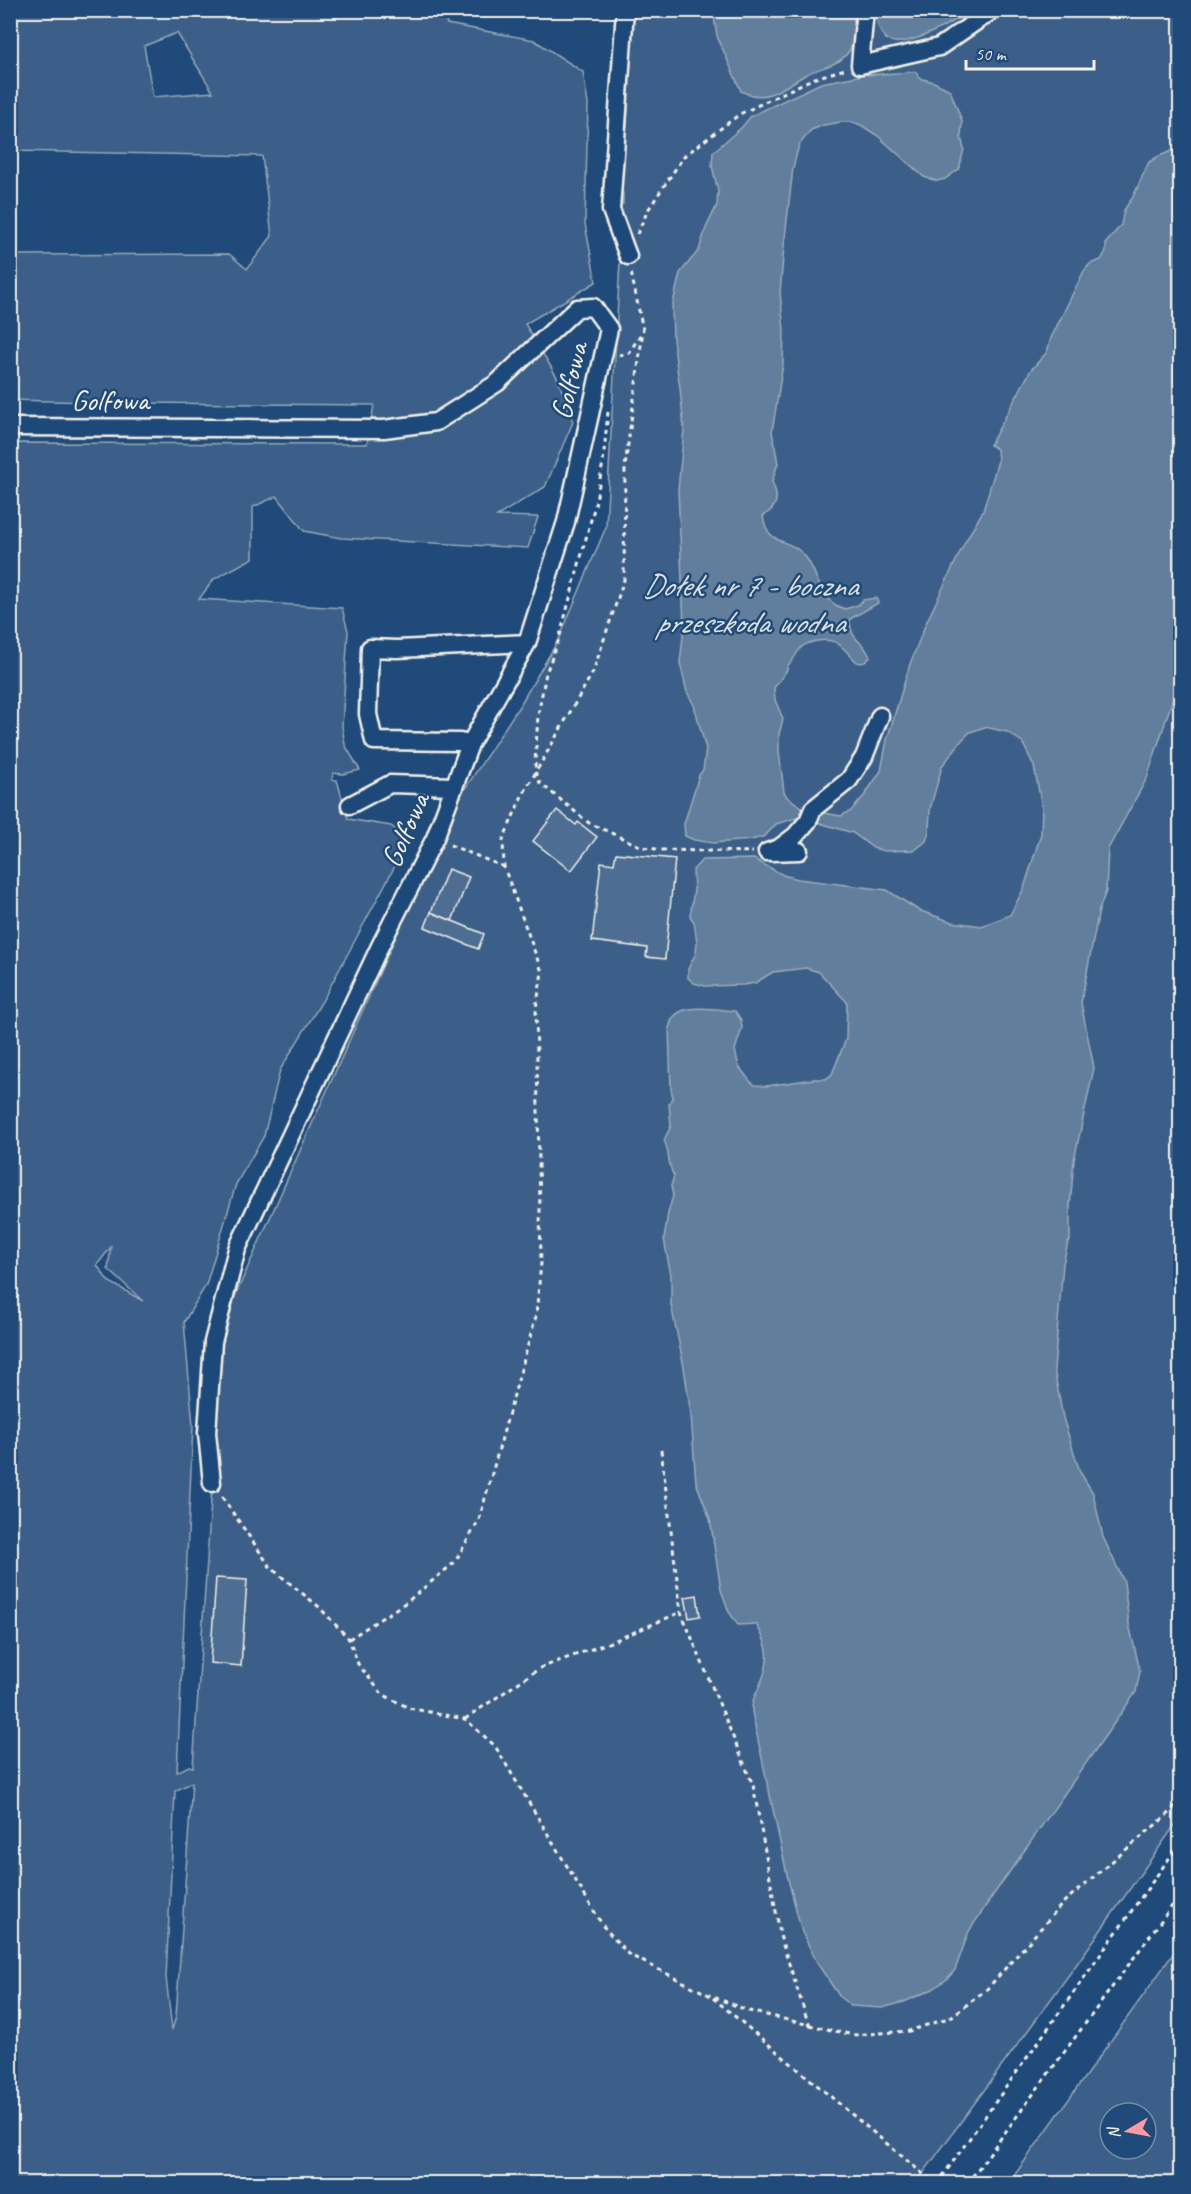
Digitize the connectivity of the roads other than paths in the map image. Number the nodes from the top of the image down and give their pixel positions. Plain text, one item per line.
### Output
1 (625, 10) edge
2 (865, 10) edge
3 (993, 10) edge
4 (628, 256) road end
5 (10, 426) edge
6 (527, 643) junction
7 (880, 716) dead end
8 (470, 744) junction
9 (454, 786) junction
10 (350, 805) dead end
11 (799, 851) dead end
12 (212, 1483) road end

1 - 4 street
2 - 3 street
5 - 6 street, Golfowa
6 - 8 street, Golfowa
6 - 8 street
7 - 11 street
8 - 9 street, Golfowa
9 - 10 street
9 - 12 street, Golfowa

